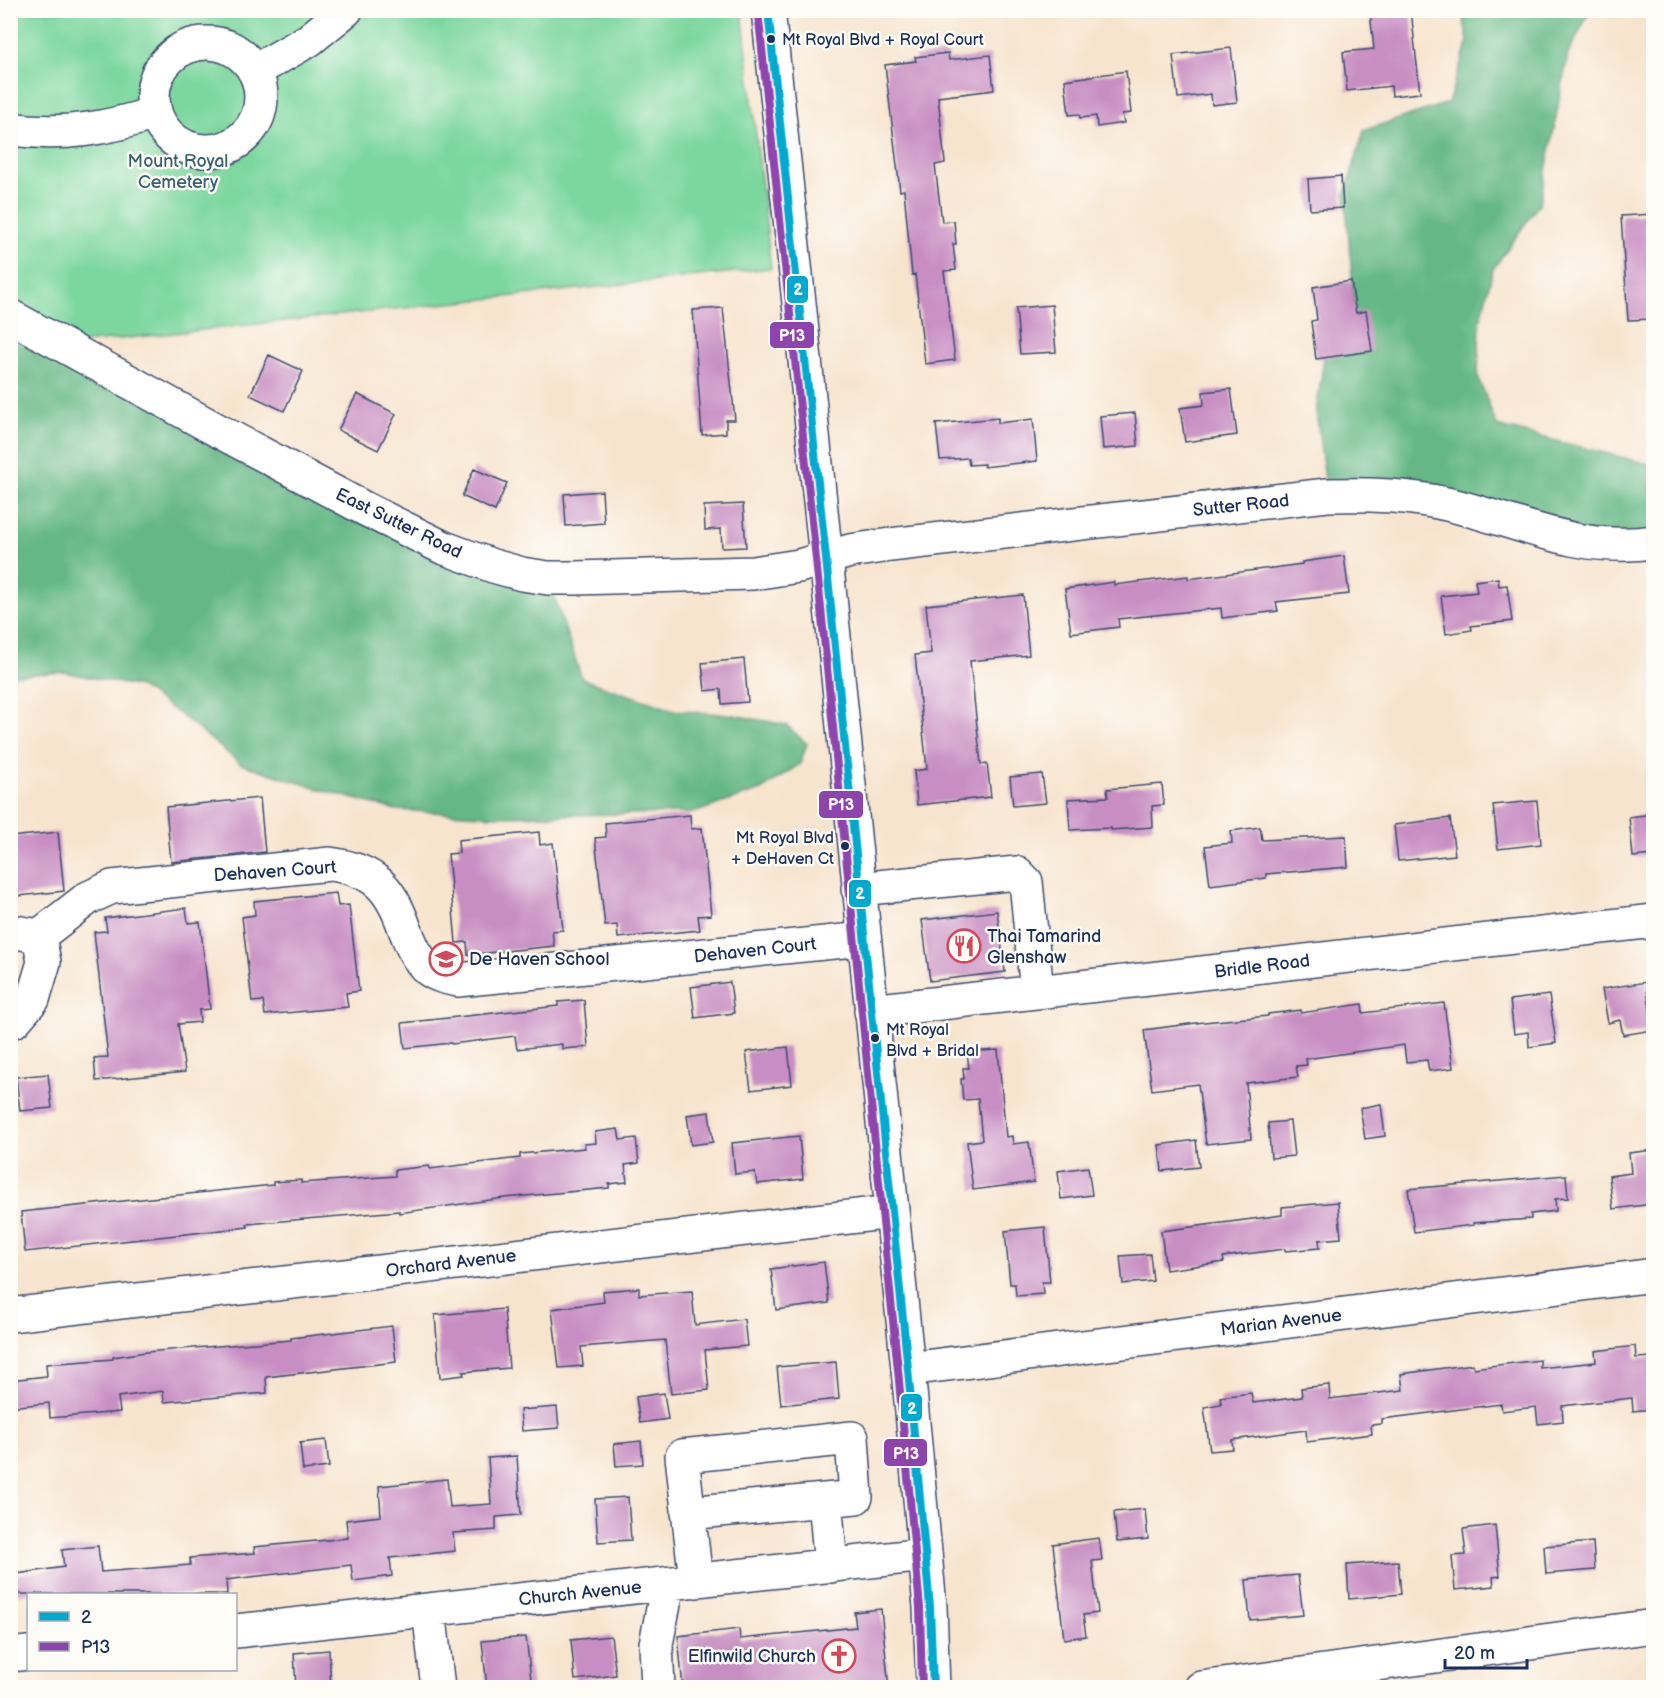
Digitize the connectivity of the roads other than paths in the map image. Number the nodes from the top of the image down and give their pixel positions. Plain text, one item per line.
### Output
1 (346, 10) edge
2 (768, 10) edge
3 (255, 71) junction
4 (155, 113) junction
5 (10, 129) edge
6 (10, 316) edge
7 (1653, 542) edge
8 (826, 558) junction
9 (858, 890) junction
10 (1653, 921) edge
11 (25, 933) edge
12 (864, 939) junction
13 (1037, 992) junction
14 (871, 1011) junction
15 (10, 1022) edge
16 (892, 1212) junction
17 (1653, 1275) edge
18 (10, 1315) edge
19 (908, 1369) junction
20 (825, 1500) junction
21 (688, 1513) junction
22 (925, 1555) junction
23 (831, 1566) junction
24 (682, 1582) junction
25 (429, 1610) junction
26 (1653, 1626) edge
27 (237, 1631) edge
28 (27, 1653) edge
29 (10, 1655) edge
30 (438, 1688) edge
31 (658, 1688) edge
32 (933, 1688) edge
33 (1201, 1688) edge

1 - 3 street
2 - 8 street
3 - 4 street
3 - 4 street
4 - 5 street
6 - 8 street, East Sutter Road
7 - 8 street, Sutter Road
8 - 9 street
9 - 12 street
9 - 13 street
10 - 13 street, Bridle Road
11 - 12 street, Dehaven Court
11 - 15 street
12 - 14 street
13 - 14 street, Bridle Road
14 - 16 street
16 - 18 street, Orchard Avenue
16 - 19 street
17 - 19 street, Marian Avenue
19 - 22 street
20 - 21 street
20 - 21 street
20 - 23 street
21 - 24 street
22 - 23 street, Church Avenue
22 - 32 street
23 - 24 street, Church Avenue
24 - 25 street, Church Avenue
24 - 31 street
25 - 27 street, Church Avenue
25 - 30 street
26 - 33 street
28 - 29 street

